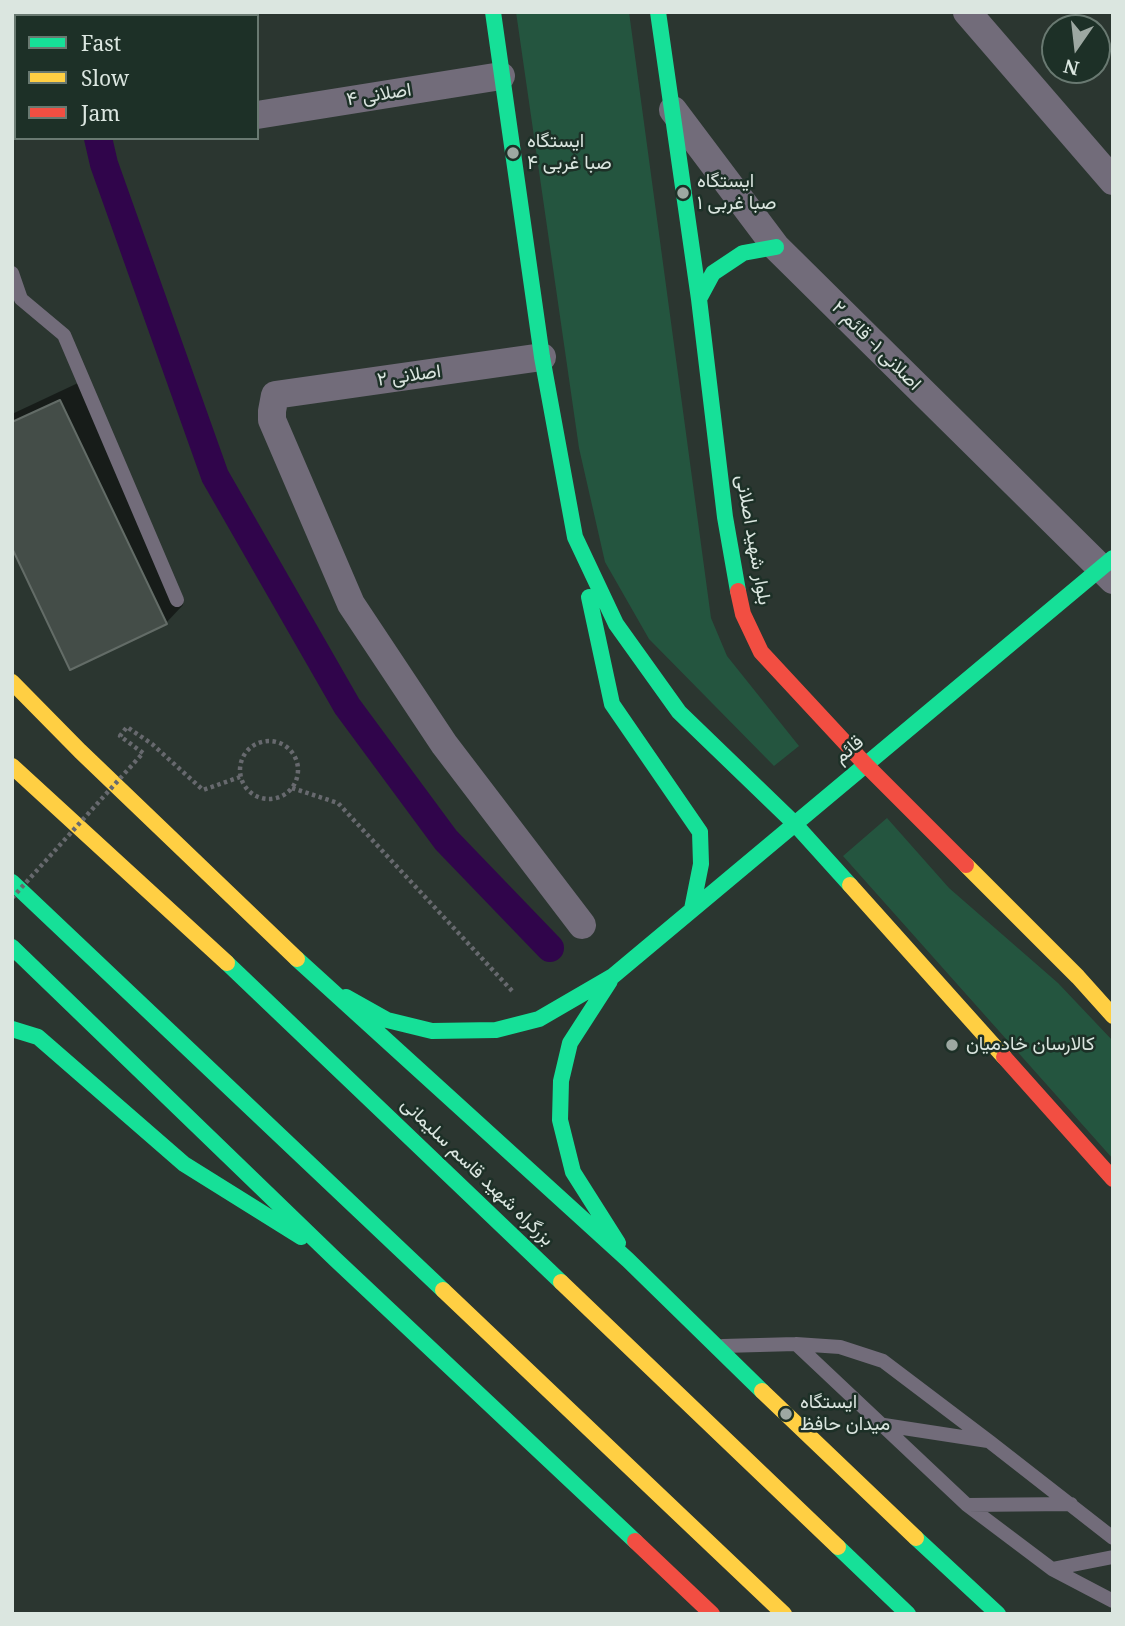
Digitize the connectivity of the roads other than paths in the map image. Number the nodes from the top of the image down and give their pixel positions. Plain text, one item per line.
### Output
1 (493, 12) edge
2 (658, 12) edge
3 (967, 12) edge
4 (502, 76) junction
5 (671, 108) junction
6 (259, 115) edge
7 (1113, 181) edge
8 (776, 247) junction
9 (12, 273) edge
10 (699, 299) junction
11 (542, 357) junction
12 (575, 537) junction
13 (1109, 569) edge
14 (177, 600) dead end
15 (12, 682) edge
16 (865, 764) junction
17 (12, 765) edge
18 (794, 823) junction
19 (12, 882) edge
20 (692, 909) junction
21 (582, 925) dead end
22 (12, 947) edge
23 (613, 976) junction
24 (328, 988) junction
25 (1113, 1016) edge
26 (12, 1029) edge
27 (1113, 1178) edge
28 (335, 1259) junction
29 (628, 1260) junction
30 (796, 1344) junction
31 (715, 1346) junction
32 (883, 1425) junction
33 (990, 1442) junction
34 (1071, 1504) junction
35 (967, 1505) junction
36 (1113, 1538) edge
37 (1113, 1557) edge
38 (1052, 1569) junction
39 (1113, 1601) edge
40 (712, 1614) edge
41 (784, 1614) edge
42 (908, 1614) edge
43 (998, 1614) edge

1 - 4 main road
2 - 5 main road, بلوار شهید اصلانی
3 - 7 street
4 - 6 street, اصلانی ۴
4 - 11 main road
5 - 8 street, اصلانی ۱- قائم ۲
5 - 10 main road, بلوار شهید اصلانی
8 - 10 main road
8 - 13 street, اصلانی ۱- قائم ۲
9 - 14 lane
10 - 16 main road, بلوار شهید اصلانی
11 - 12 main road
11 - 21 street, اصلانی ۲
12 - 18 main road
12 - 20 main road
13 - 16 main road, قائم
15 - 24 main road
16 - 18 main road, قائم
16 - 25 main road, بلوار شهید اصلانی
17 - 42 main road, بزرگراه شهید قاسم سلیمانی
18 - 20 main road, قائم
18 - 27 main road
19 - 41 main road
20 - 23 main road, قائم
22 - 28 main road
23 - 24 main road
23 - 29 main road
24 - 29 main road
26 - 28 main road
28 - 40 main road
29 - 31 main road
30 - 31 lane
30 - 32 lane
30 - 33 lane
31 - 43 main road
32 - 33 lane
32 - 35 lane
33 - 34 lane
34 - 35 lane
34 - 36 lane
35 - 38 lane
37 - 38 lane
38 - 39 lane

